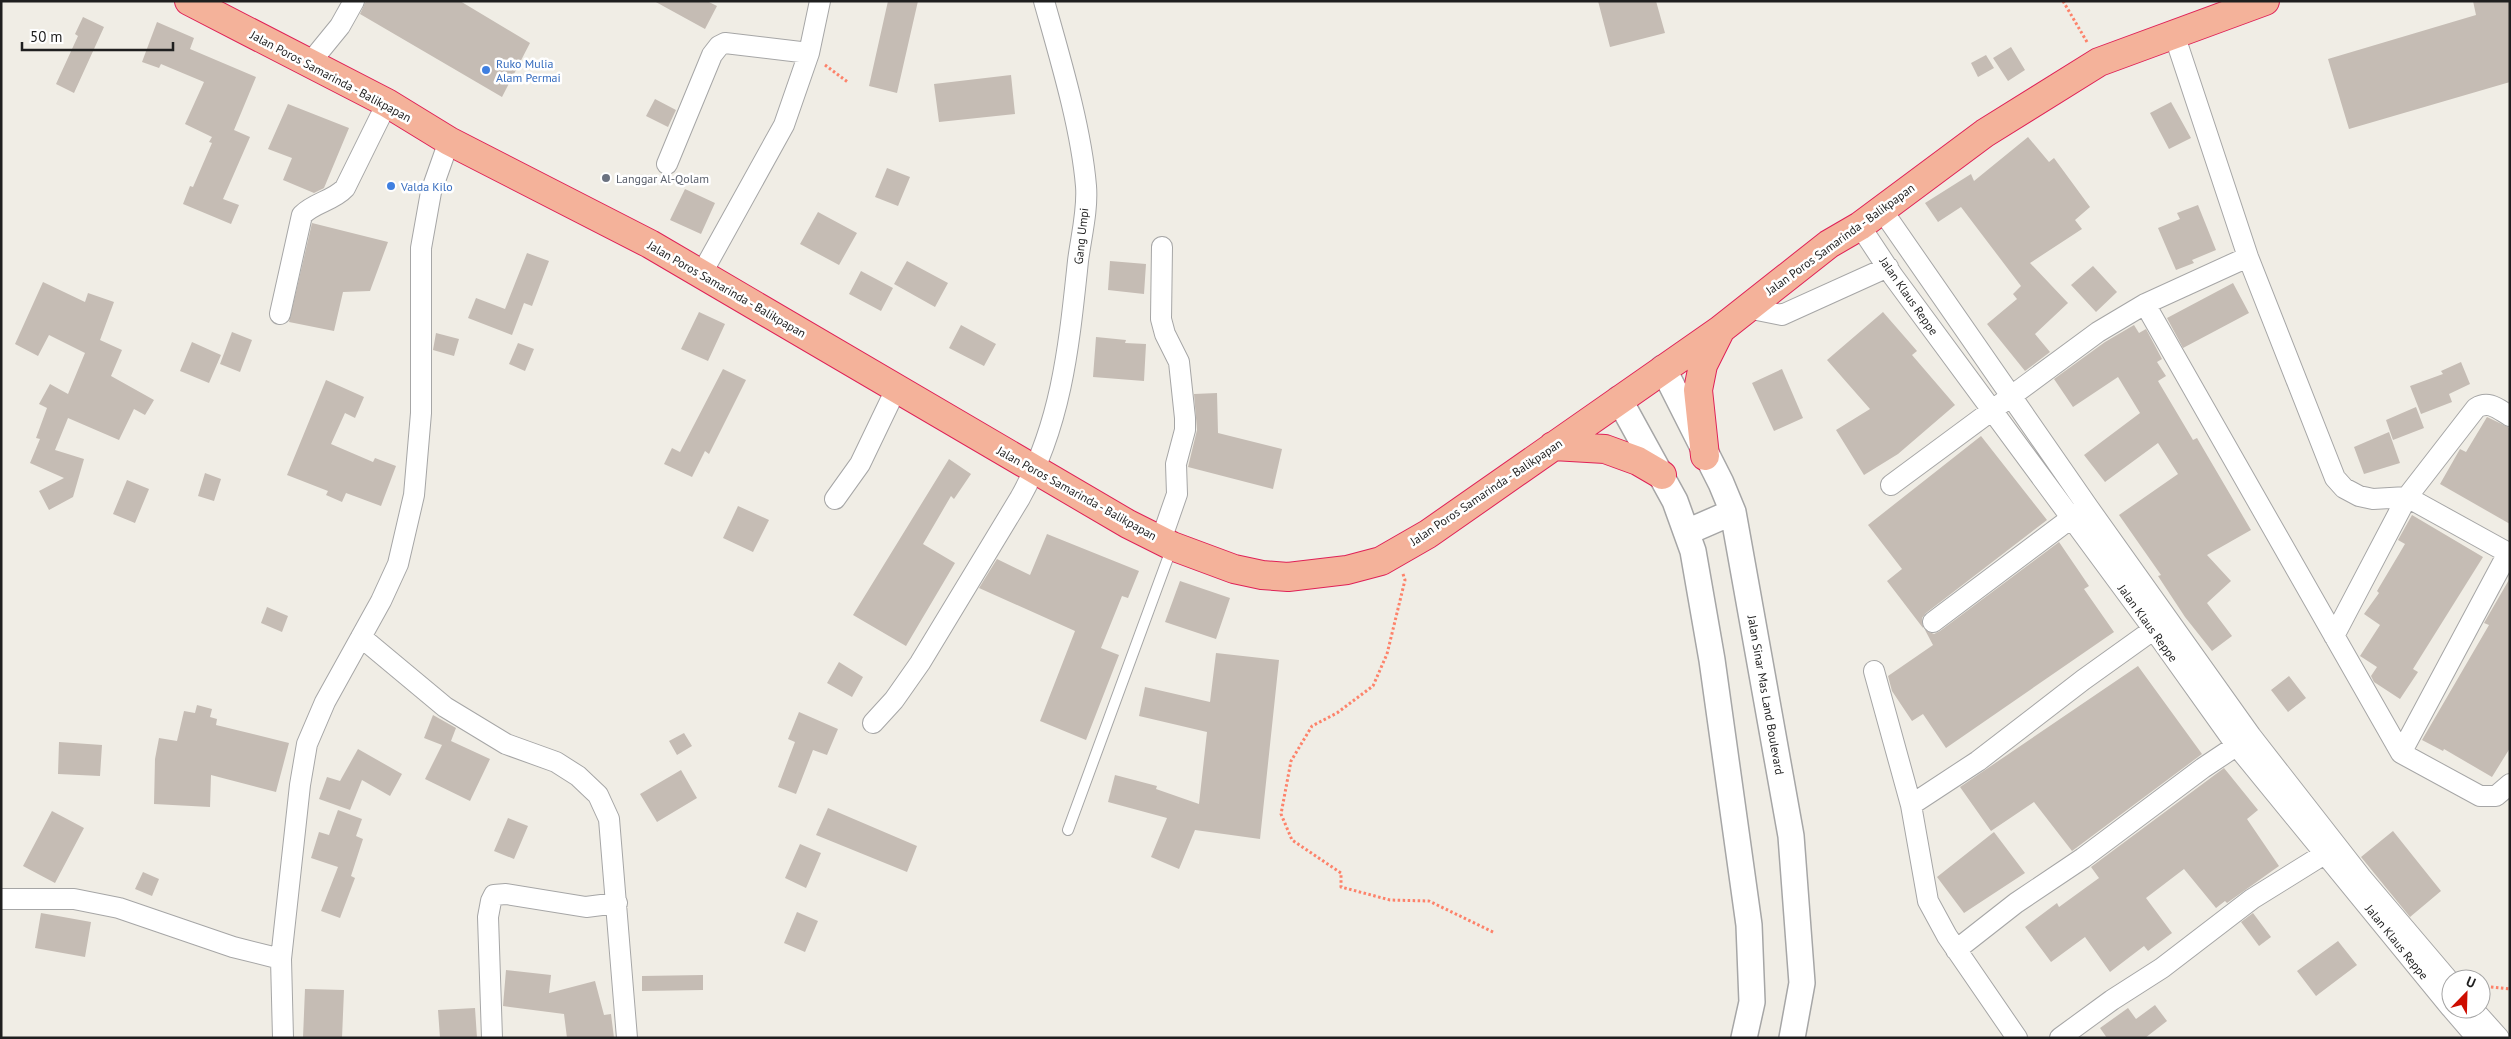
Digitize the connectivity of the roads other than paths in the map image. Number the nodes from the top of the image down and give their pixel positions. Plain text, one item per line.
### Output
1 (189, 1) edge
2 (354, 1) edge
3 (820, 1) edge
4 (1044, 1) edge
5 (2264, 1) edge
6 (2174, 34) junction
7 (809, 53) junction
8 (309, 64) junction
9 (387, 103) junction
10 (449, 141) junction
11 (667, 164) dead end
12 (1882, 210) junction
13 (1860, 226) junction
14 (1162, 248) dead end
15 (2248, 257) junction
16 (1916, 260) junction
17 (702, 272) junction
18 (1891, 272) junction
19 (2146, 304) junction
20 (1747, 308) junction
21 (280, 314) dead end
22 (1720, 330) junction
23 (1663, 368) junction
24 (896, 389) junction
25 (2010, 395) junction
26 (1619, 399) junction
27 (1990, 410) junction
28 (2510, 416) edge
29 (1553, 446) junction
30 (1705, 456) junction
31 (1035, 471) junction
32 (1662, 475) junction
33 (1891, 485) dead end
34 (2407, 497) junction
35 (835, 499) dead end
36 (2088, 507) junction
37 (1733, 512) junction
38 (2070, 518) junction
39 (1688, 532) junction
40 (1166, 543) junction
41 (2509, 553) edge
42 (1933, 622) dead end
43 (2161, 624) junction
44 (2334, 636) junction
45 (361, 637) junction
46 (1874, 671) dead end
47 (873, 723) dead end
48 (2243, 741) junction
49 (2401, 753) junction
50 (2510, 784) edge
51 (1911, 805) junction
52 (1068, 830) dead end
53 (2331, 849) junction
54 (1, 899) edge
55 (618, 903) junction
56 (1956, 950) junction
57 (281, 959) junction
58 (2441, 970) edge
59 (2441, 994) edge
60 (2461, 1019) edge
61 (2482, 1019) edge
62 (283, 1038) edge
63 (492, 1038) edge
64 (627, 1038) edge
65 (1744, 1038) edge
66 (1792, 1038) edge
67 (2017, 1038) edge
68 (2060, 1038) edge
69 (2477, 1038) edge
70 (2499, 1038) edge

1 - 8 highway, Jalan Poros Samarinda - Balikpapan
2 - 8 street
3 - 7 street
4 - 31 street, Gang Umpi
5 - 6 highway, Jalan Poros Samarinda - Balikpapan
6 - 12 highway, Jalan Poros Samarinda - Balikpapan
6 - 15 street
7 - 11 street
7 - 17 street
8 - 9 highway, Jalan Poros Samarinda - Balikpapan
9 - 10 highway, Jalan Poros Samarinda - Balikpapan
9 - 21 street
10 - 17 highway, Jalan Poros Samarinda - Balikpapan
10 - 45 street
12 - 13 highway, Jalan Poros Samarinda - Balikpapan
12 - 16 street, Jalan Klaus Reppe
13 - 18 street, Jalan Klaus Reppe
13 - 20 highway, Jalan Poros Samarinda - Balikpapan
14 - 40 street
15 - 19 street
15 - 34 street
16 - 18 street
16 - 25 street, Jalan Klaus Reppe
17 - 24 highway, Jalan Poros Samarinda - Balikpapan
18 - 20 street
18 - 27 street, Jalan Klaus Reppe
19 - 25 street
19 - 44 street
20 - 22 highway, Jalan Poros Samarinda - Balikpapan
22 - 23 highway, Jalan Poros Samarinda - Balikpapan
22 - 30 highway
23 - 26 highway, Jalan Poros Samarinda - Balikpapan
23 - 30 street, Jalan Sinar Mas Land Boulevard
24 - 31 highway, Jalan Poros Samarinda - Balikpapan
24 - 35 street
25 - 27 street
25 - 36 street, Jalan Klaus Reppe
26 - 29 highway, Jalan Poros Samarinda - Balikpapan
26 - 32 street
27 - 33 street
27 - 38 street, Jalan Klaus Reppe
28 - 34 street
29 - 32 highway
29 - 40 highway, Jalan Poros Samarinda - Balikpapan
30 - 37 street, Jalan Sinar Mas Land Boulevard
31 - 40 highway, Jalan Poros Samarinda - Balikpapan
31 - 47 street, Gang Umpi
32 - 39 street
34 - 41 street
34 - 44 street
36 - 38 street
36 - 43 street, Jalan Klaus Reppe
37 - 39 street
37 - 66 street, Jalan Sinar Mas Land Boulevard
38 - 42 street
38 - 43 street, Jalan Klaus Reppe
39 - 65 street
40 - 52 lane
41 - 49 street
43 - 48 street, Jalan Klaus Reppe
43 - 51 street
44 - 49 street
45 - 55 street
45 - 57 street
46 - 51 street
48 - 53 street, Jalan Klaus Reppe
48 - 56 street
49 - 50 street
51 - 56 street
53 - 58 street, Jalan Klaus Reppe
53 - 59 street, Jalan Klaus Reppe
53 - 68 street
54 - 57 street
55 - 63 street
55 - 64 street
56 - 67 street
57 - 62 street
60 - 69 street, Jalan Klaus Reppe
61 - 70 street

